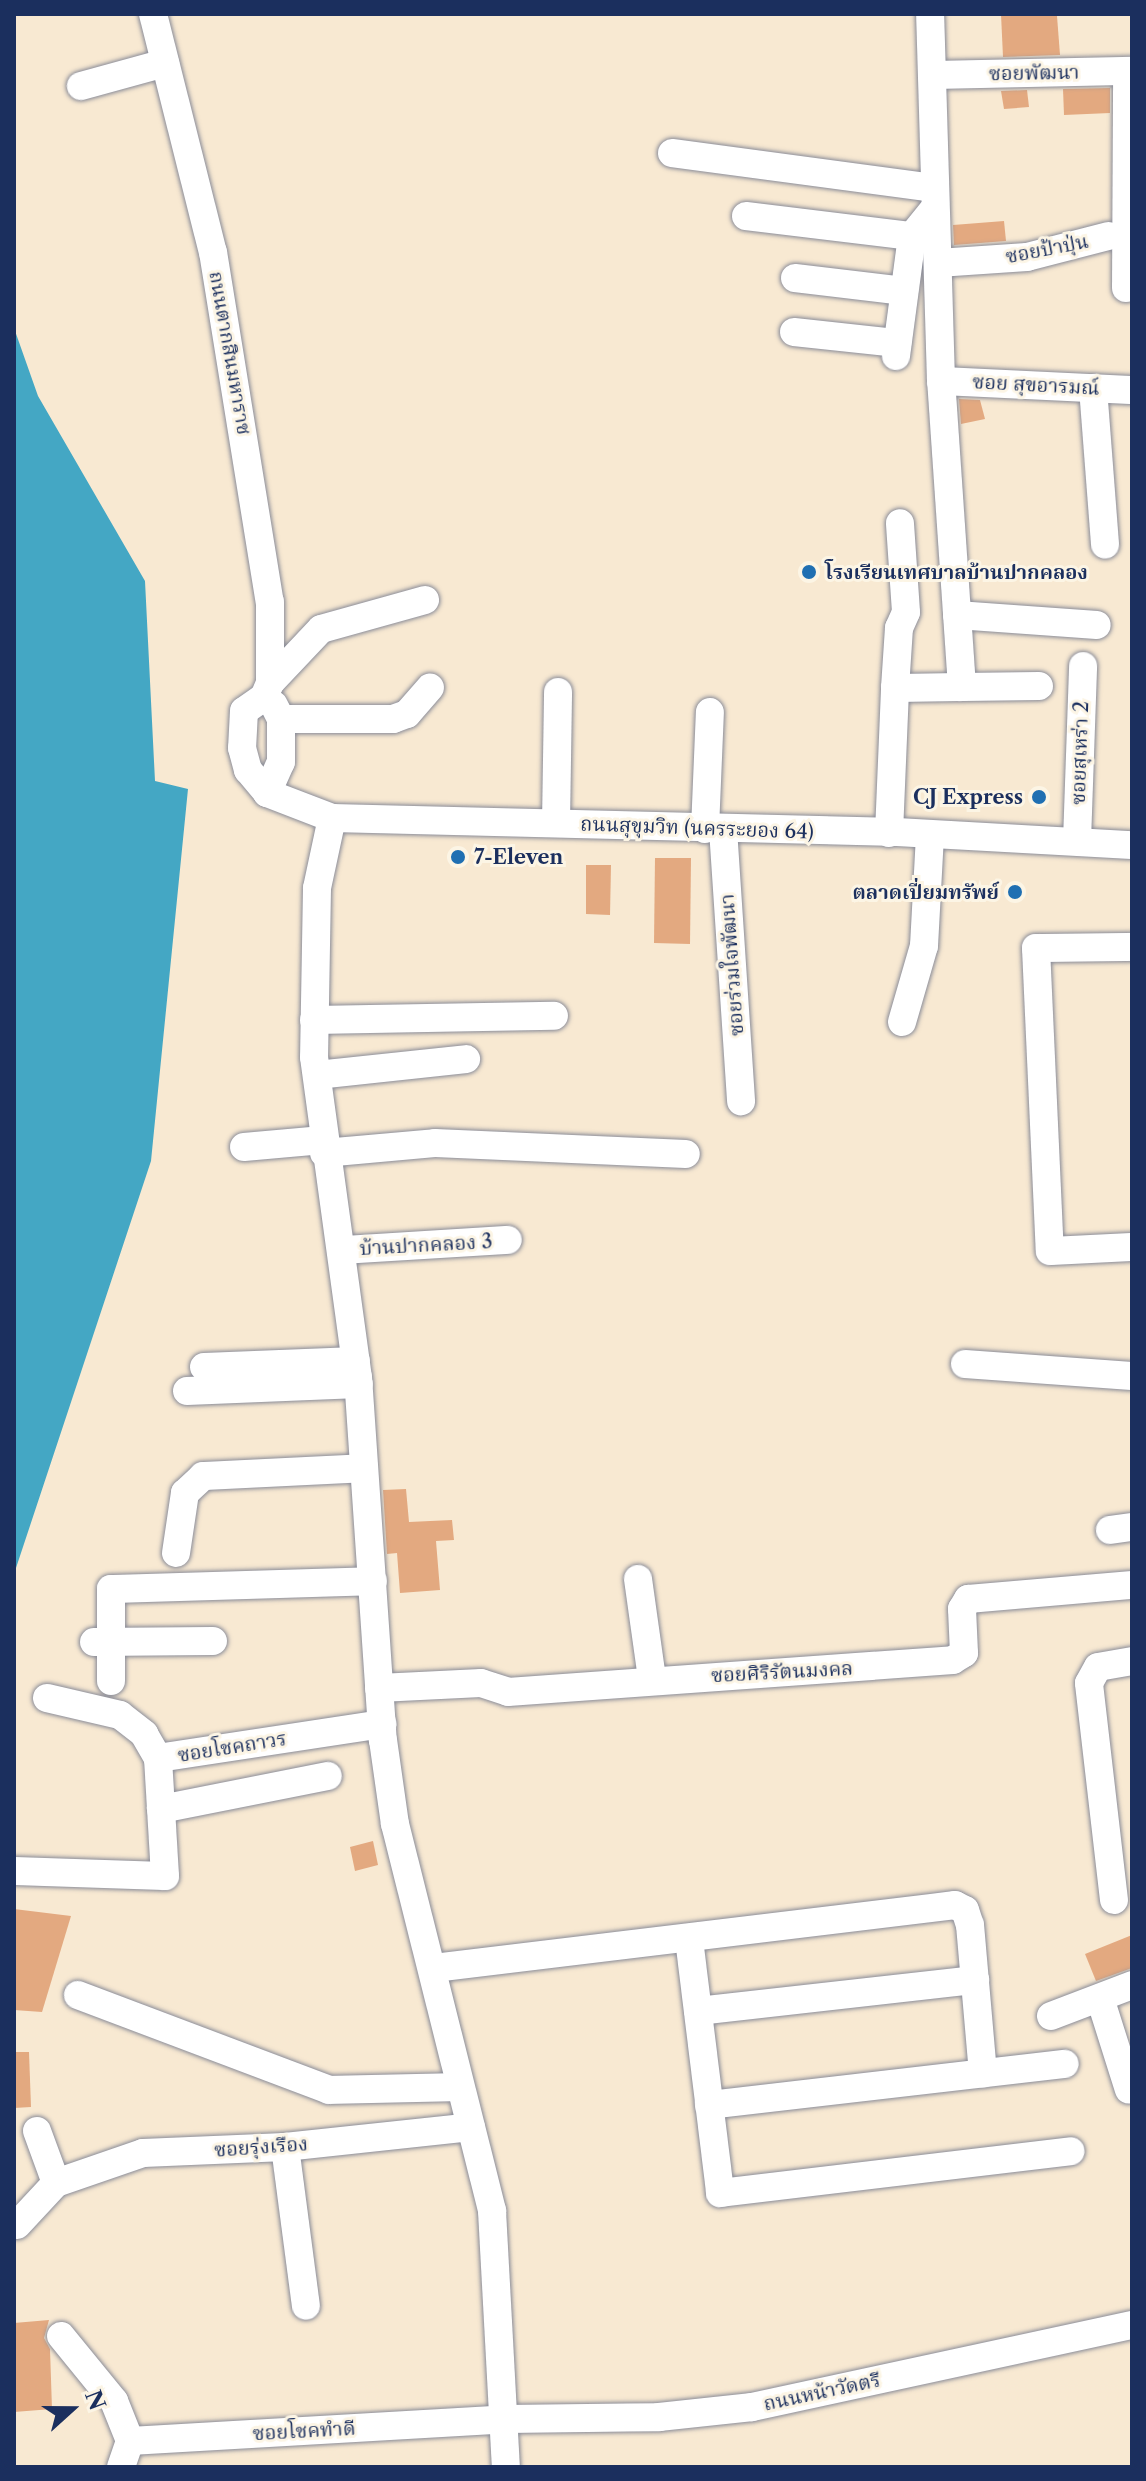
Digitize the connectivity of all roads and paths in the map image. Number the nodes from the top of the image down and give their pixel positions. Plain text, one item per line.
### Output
1 (153, 14) edge
2 (930, 14) edge
3 (165, 63) junction
4 (1129, 71) edge
5 (936, 75) junction
6 (81, 86) dead end
7 (672, 153) dead end
8 (935, 198) junction
9 (746, 216) dead end
10 (912, 236) junction
11 (1108, 236) dead end
12 (938, 263) junction
13 (795, 278) dead end
14 (1126, 288) dead end
15 (904, 291) junction
16 (794, 332) dead end
17 (941, 381) junction
18 (1093, 388) junction
19 (1132, 390) edge
20 (900, 523) dead end
21 (1105, 545) dead end
22 (425, 600) dead end
23 (957, 615) junction
24 (1097, 625) dead end
25 (1083, 666) dead end
26 (1039, 686) dead end
27 (962, 687) junction
28 (430, 688) dead end
29 (895, 688) junction
30 (558, 692) dead end
31 (272, 699) junction
32 (710, 712) dead end
33 (267, 793) junction
34 (332, 818) junction
35 (556, 823) junction
36 (714, 829) junction
37 (889, 833) junction
38 (930, 834) junction
39 (1077, 841) junction
40 (1132, 845) edge
41 (1132, 947) edge
42 (554, 1016) dead end
43 (314, 1020) junction
44 (902, 1022) dead end
45 (466, 1059) dead end
46 (317, 1075) junction
47 (741, 1101) dead end
48 (244, 1147) dead end
49 (324, 1147) junction
50 (686, 1154) dead end
51 (508, 1240) dead end
52 (1132, 1247) edge
53 (343, 1250) junction
54 (965, 1364) dead end
55 (204, 1367) dead end
56 (358, 1372) junction
57 (1132, 1376) edge
58 (187, 1391) dead end
59 (364, 1468) junction
60 (176, 1553) dead end
61 (638, 1579) dead end
62 (373, 1581) junction
63 (1132, 1585) edge
64 (213, 1641) dead end
65 (102, 1642) junction
66 (1132, 1661) edge
67 (652, 1679) junction
68 (111, 1681) dead end
69 (379, 1688) junction
70 (47, 1698) dead end
71 (382, 1724) junction
72 (158, 1758) junction
73 (328, 1776) dead end
74 (161, 1809) junction
75 (14, 1871) edge
76 (1114, 1900) dead end
77 (689, 1939) junction
78 (434, 1968) junction
79 (975, 1980) junction
80 (1132, 1985) edge
81 (78, 1995) dead end
82 (1100, 1998) junction
83 (698, 2011) junction
84 (1051, 2016) dead end
85 (1065, 2064) dead end
86 (983, 2073) junction
87 (459, 2087) junction
88 (1129, 2090) dead end
89 (709, 2105) junction
90 (471, 2127) junction
91 (37, 2131) dead end
92 (285, 2147) junction
93 (1070, 2151) dead end
94 (56, 2183) junction
95 (17, 2225) dead end
96 (306, 2306) dead end
97 (1132, 2325) edge
98 (61, 2336) dead end
99 (506, 2419) junction
100 (126, 2454) edge
101 (506, 2467) edge

1 - 3 street, ถนนตากสินมหาราช
2 - 5 street
3 - 6 street
3 - 31 street, ถนนตากสินมหาราช
4 - 5 street, ซอยพัฒนา
4 - 14 street
5 - 8 street
7 - 8 street
8 - 10 street
8 - 12 street
9 - 10 street
10 - 15 street
11 - 12 street, ซอยป้าปุ่น
12 - 17 street
13 - 15 street
15 - 16 street
17 - 18 street, ซอย สุขอารมณ์
17 - 23 street
18 - 19 street, ซอย สุขอารมณ์
18 - 21 street
20 - 29 street
22 - 31 street
23 - 24 street
23 - 27 street
25 - 39 street, ซอยสุเหร่า 2
26 - 27 street
27 - 29 street
28 - 31 street
29 - 37 street
30 - 35 street
31 - 33 street, ถนนตากสินมหาราช
31 - 33 street
32 - 36 street, ซอยร่วมใจพัฒนา
33 - 34 street, ถนนสุขุมวิท (นครระยอง 64)
34 - 35 street, ถนนสุขุมวิท (นครระยอง 64)
34 - 43 street
35 - 36 street, ถนนสุขุมวิท (นครระยอง 64)
36 - 37 street, ถนนสุขุมวิท (นครระยอง 64)
36 - 47 street, ซอยร่วมใจพัฒนา
37 - 38 street, ถนนสุขุมวิท (นครระยอง 64)
38 - 39 street, ถนนสุขุมวิท (นครระยอง 64)
38 - 44 street
39 - 40 street, ถนนสุขุมวิท (นครระยอง 64)
41 - 52 street
42 - 43 street
43 - 46 street
45 - 46 street
46 - 49 street
48 - 49 street
49 - 50 street
49 - 53 street
51 - 53 street, บ้านปากคลอง 3
53 - 56 street
54 - 57 street
55 - 56 street
56 - 58 street
56 - 59 street
59 - 60 street
59 - 62 street
61 - 67 street
62 - 65 street
62 - 69 street
63 - 67 street, ซอยศิริรัตนมงคล
64 - 65 street
65 - 68 street
66 - 76 street
67 - 69 street, ซอยศิริรัตนมงคล
69 - 71 street
70 - 72 street
71 - 72 street, ซอยโชคถาวร
71 - 78 street
72 - 74 street, ซอยโชคถาวร
73 - 74 street
74 - 75 street, ซอยโชคถาวร
77 - 78 street
77 - 79 street
77 - 83 street
78 - 87 street
79 - 83 street
79 - 86 street
80 - 82 street
81 - 87 street
82 - 84 street
82 - 88 street
83 - 89 street
85 - 86 street
86 - 89 street
87 - 90 street
89 - 93 street
90 - 92 street, ซอยรุ่งเรือง
90 - 99 street
91 - 94 street
92 - 94 street, ซอยรุ่งเรือง
92 - 96 street
94 - 95 street
97 - 99 street, ถนนหน้าวัดตรี
98 - 100 street
99 - 100 street, ซอยโชคทำดี
99 - 101 street

